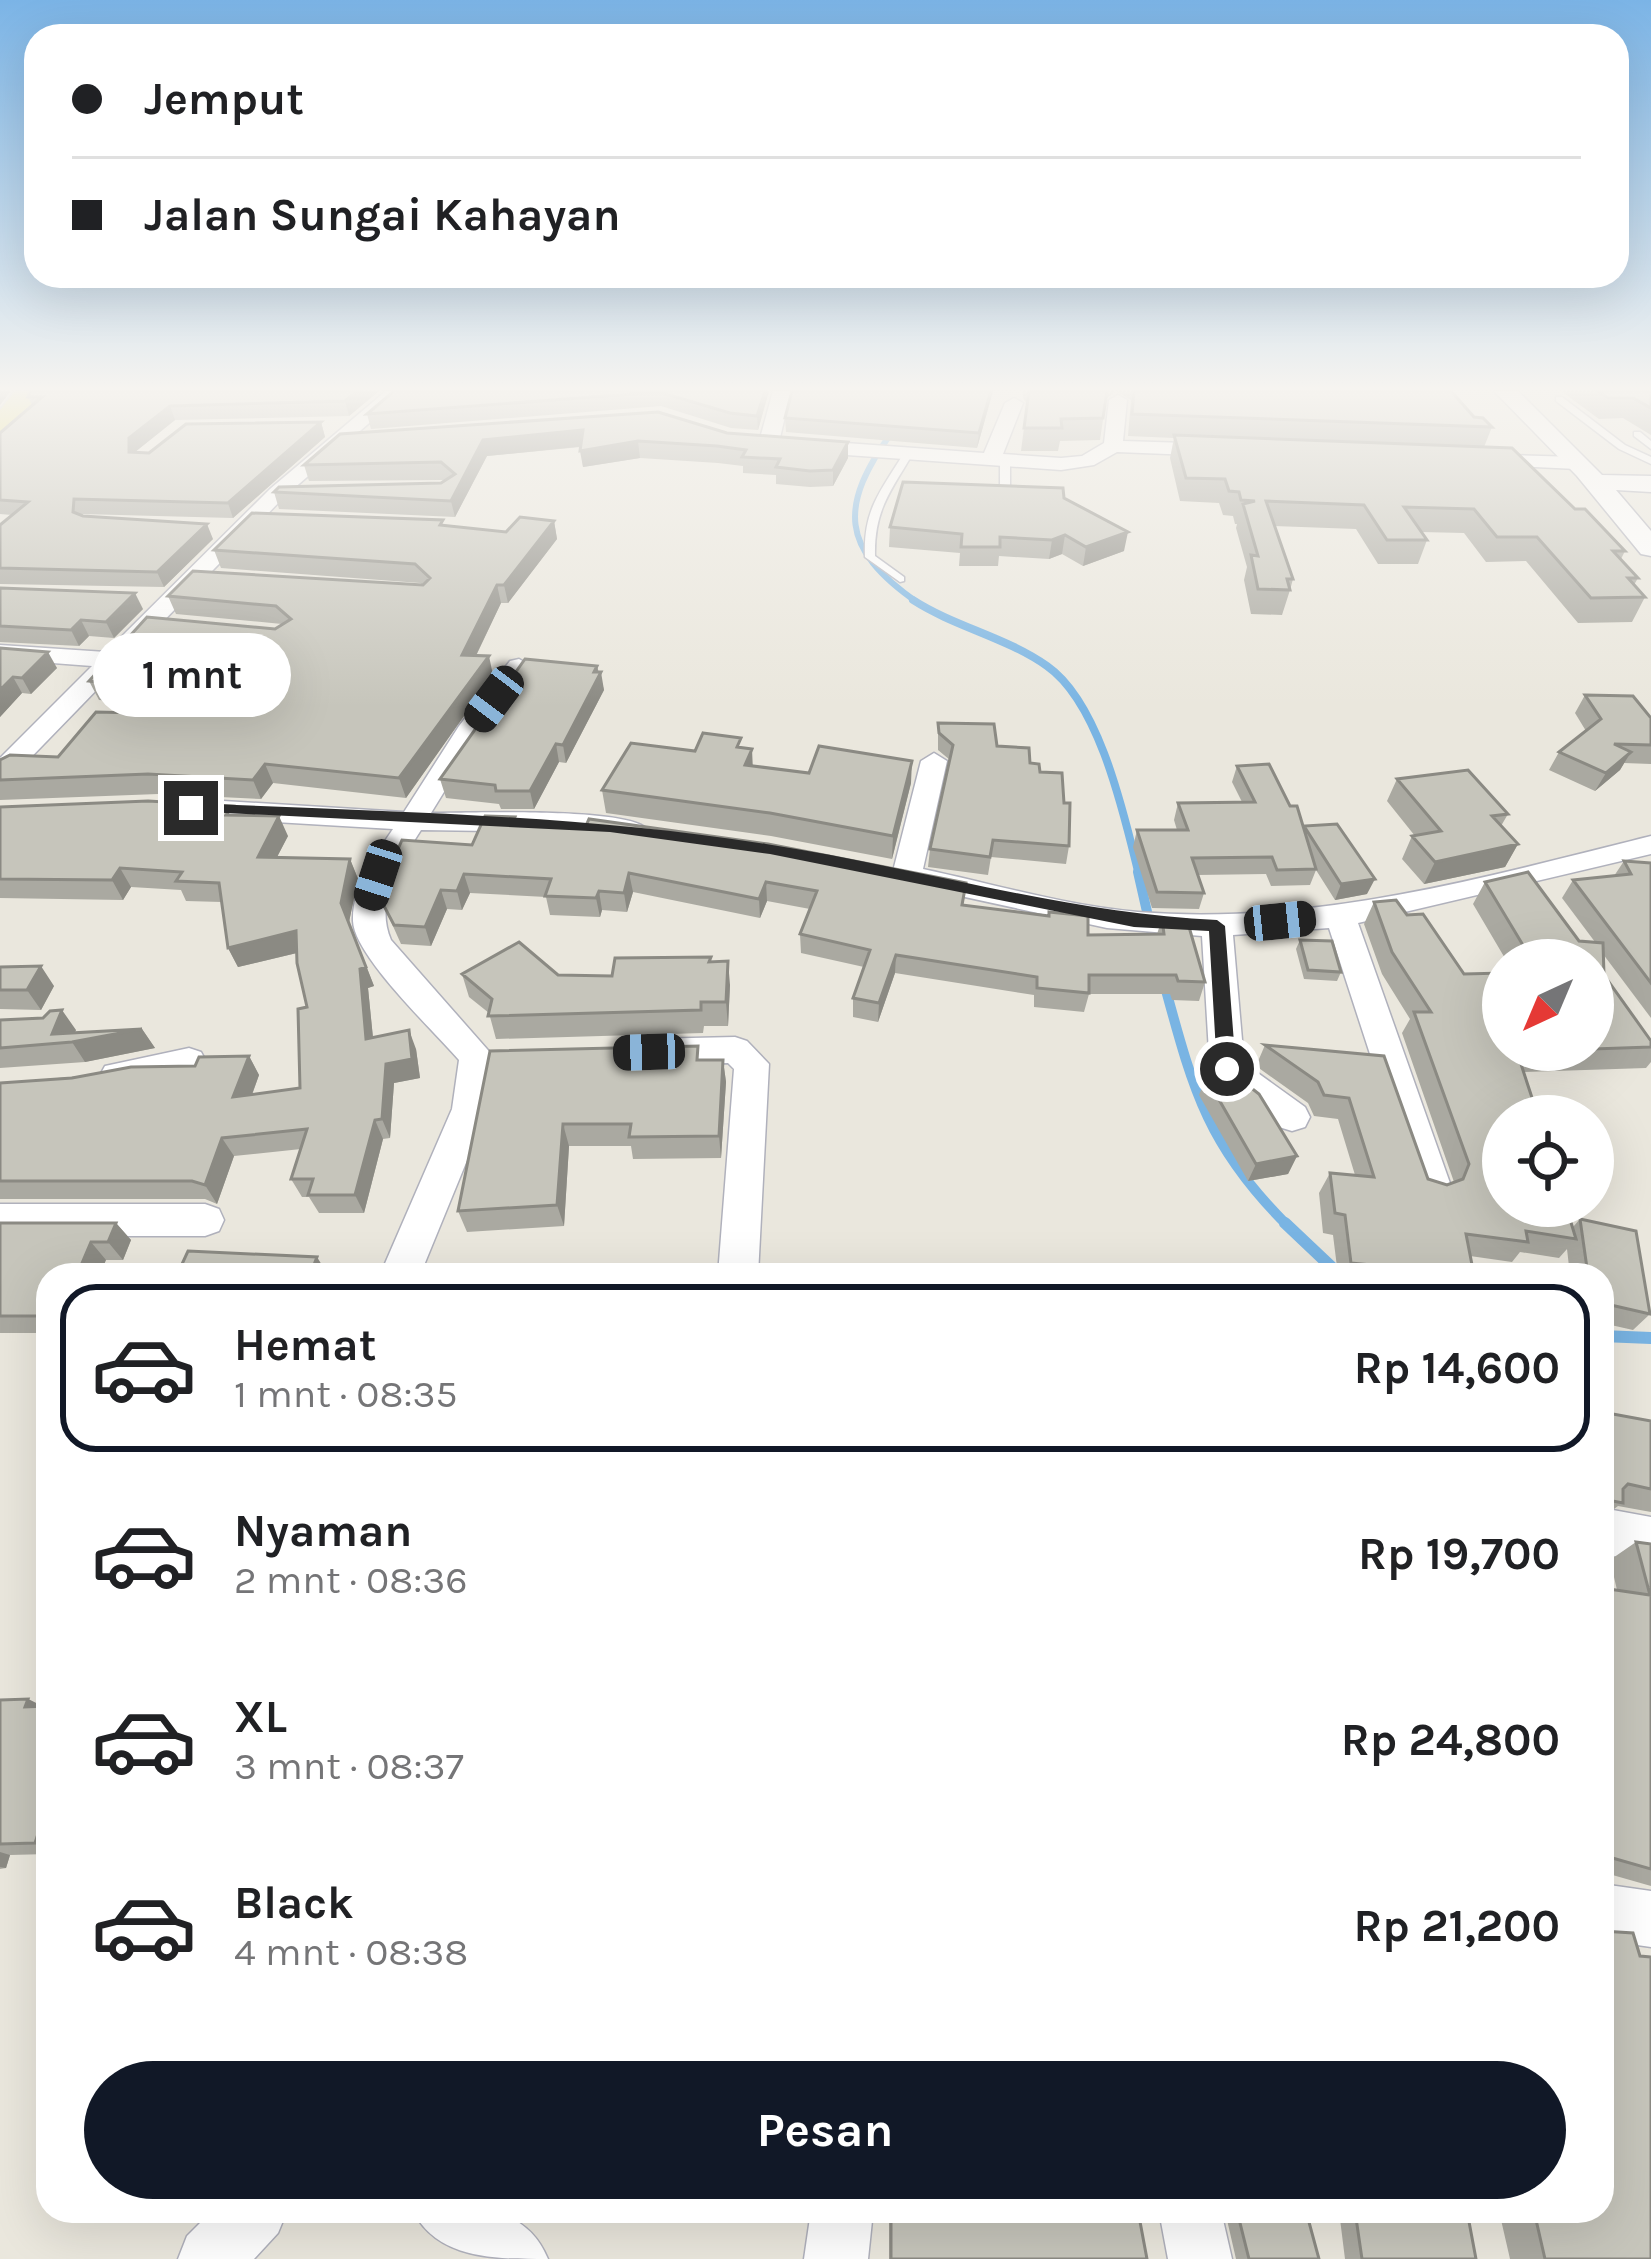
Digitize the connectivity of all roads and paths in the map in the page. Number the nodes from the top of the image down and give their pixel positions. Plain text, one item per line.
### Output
1 (275, 496) edge
2 (881, 496) edge
3 (1004, 496) edge
4 (1606, 496) edge
5 (1005, 500) edge
6 (257, 523) junction
7 (199, 527) edge
8 (1651, 548) edge
9 (179, 549) edge
10 (221, 551) junction
11 (900, 579) dead end
12 (127, 597) edge
13 (175, 598) junction
14 (0, 652) edge
15 (115, 660) junction
16 (519, 665) edge
17 (934, 761) dead end
18 (0, 773) edge
19 (158, 807) edge
20 (412, 821) junction
21 (655, 832) edge
22 (1651, 845) edge
23 (872, 869) edge
24 (908, 875) junction
25 (1524, 876) junction
26 (1549, 910) edge
27 (1340, 914) junction
28 (1217, 926) junction
29 (618, 1053) edge
30 (189, 1061) edge
31 (86, 1079) edge
32 (1292, 1117) dead end
33 (1432, 1186) edge
34 (0, 1220) edge
35 (205, 1220) dead end
36 (405, 1263) edge
37 (739, 1263) edge
38 (1614, 1533) edge
39 (1651, 1540) edge
40 (1614, 1914) edge
41 (1651, 1919) edge
42 (244, 2223) edge
43 (462, 2223) edge
44 (840, 2223) edge
45 (1192, 2223) edge
46 (210, 2259) edge
47 (516, 2259) edge
48 (836, 2259) edge
49 (1200, 2259) edge

1 - 6 street
2 - 11 lane
3 - 5 lane
4 - 8 street
6 - 7 street
6 - 10 street
9 - 10 street
10 - 13 street
12 - 13 street
13 - 15 street
14 - 15 street
15 - 18 street
16 - 20 street
17 - 24 street
19 - 20 street
20 - 21 street
20 - 36 street
22 - 25 street
23 - 24 street
24 - 28 street
25 - 26 street
25 - 27 street
27 - 28 street
27 - 33 street
28 - 32 street
29 - 37 street
30 - 31 street
34 - 35 street
38 - 39 street
40 - 41 street
42 - 46 street
43 - 47 street
44 - 48 street
45 - 49 street

